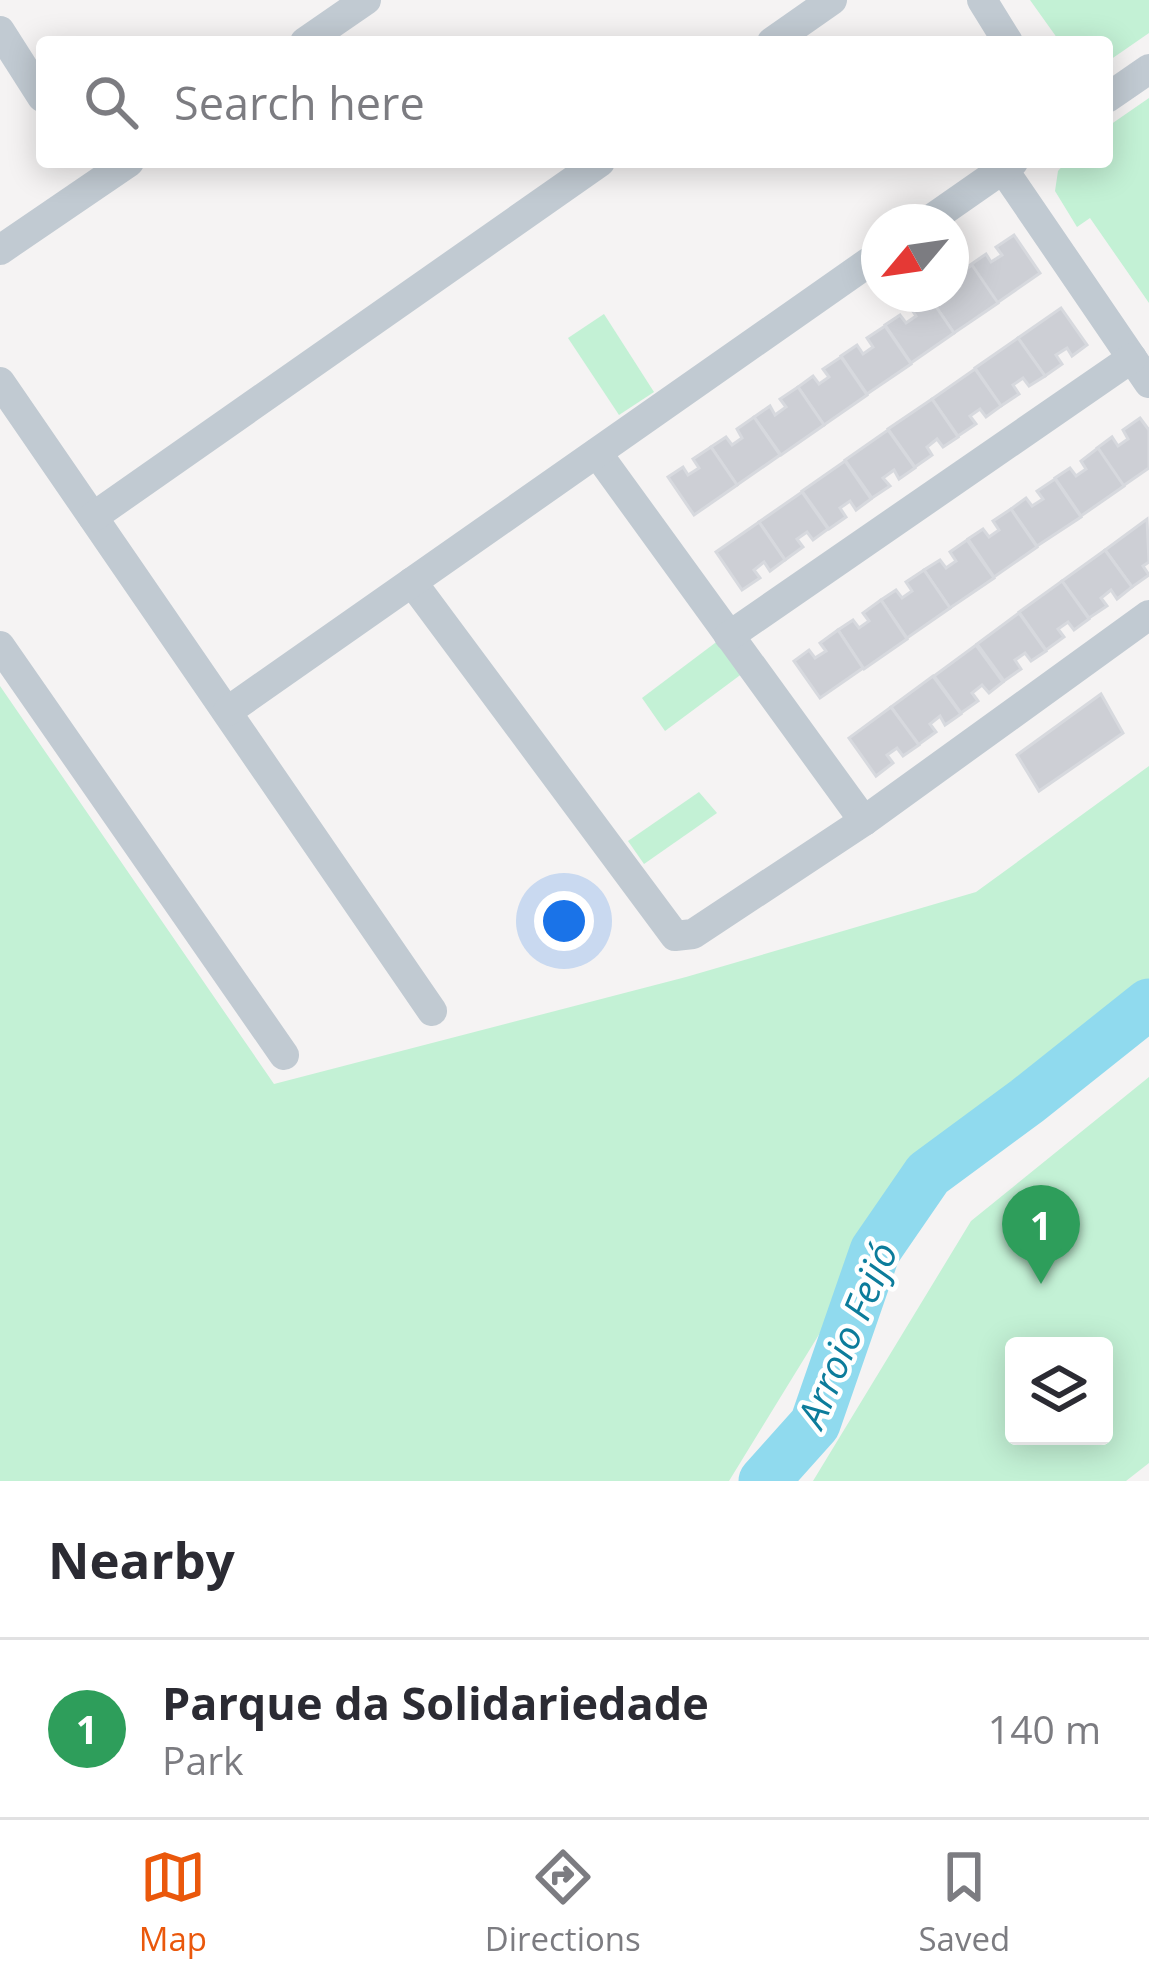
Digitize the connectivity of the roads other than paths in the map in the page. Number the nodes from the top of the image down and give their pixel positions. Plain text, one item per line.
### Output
1 (366, 0) edge
2 (832, 0) edge
3 (982, 0) edge
4 (0, 31) edge
5 (313, 36) edge
6 (781, 36) edge
7 (1004, 36) edge
8 (1149, 68) edge
9 (36, 88) edge
10 (1113, 94) edge
11 (591, 168) edge
12 (1004, 168) edge
13 (1010, 168) edge
14 (91, 173) edge
15 (953, 204) edge
16 (0, 250) edge
17 (861, 268) edge
18 (1140, 370) edge
19 (0, 382) edge
20 (597, 453) junction
21 (93, 517) junction
22 (412, 582) junction
23 (1149, 615) edge
24 (729, 636) junction
25 (0, 646) edge
26 (228, 711) junction
27 (864, 821) junction
28 (432, 1011) dead end
29 (284, 1055) dead end

1 - 5 street
2 - 6 street
3 - 7 street
4 - 9 street
8 - 10 street
11 - 21 street
12 - 15 street
13 - 18 street
14 - 16 street
17 - 20 street
18 - 24 street
19 - 21 street
20 - 22 street
20 - 24 street
21 - 26 street
22 - 26 street
22 - 27 street
23 - 27 street
24 - 27 street
25 - 29 street
26 - 28 street

